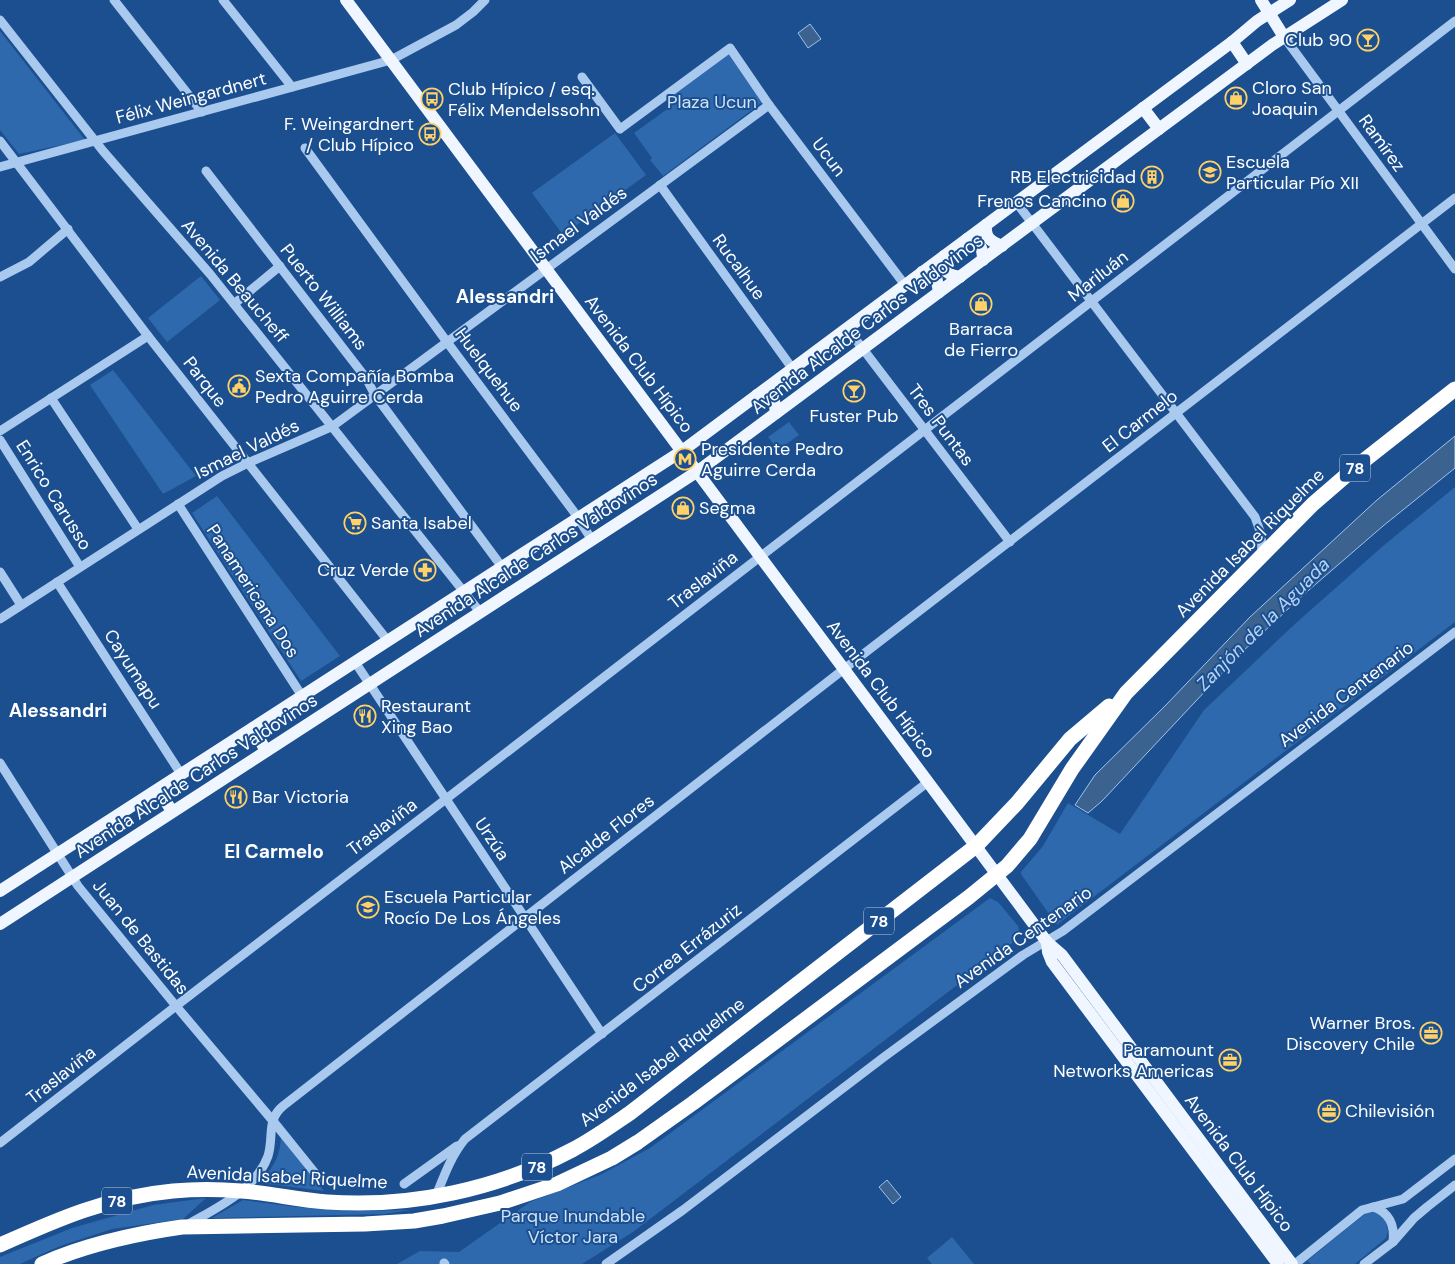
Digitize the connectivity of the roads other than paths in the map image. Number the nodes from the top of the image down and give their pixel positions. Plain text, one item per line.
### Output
1 (114, 0) edge
2 (223, 0) edge
3 (346, 0) edge
4 (485, 0) edge
5 (1261, 0) edge
6 (1290, 0) edge
7 (1342, 0) edge
8 (1269, 13) junction
9 (0, 20) edge
10 (1455, 22) edge
11 (1284, 37) junction
12 (1232, 42) junction
13 (391, 60) junction
14 (1247, 64) junction
15 (582, 77) dead end
16 (292, 87) junction
17 (769, 105) junction
18 (1143, 108) junction
19 (1338, 111) junction
20 (202, 112) junction
21 (1159, 129) junction
22 (0, 141) edge
23 (95, 141) junction
24 (305, 148) dead end
25 (17, 162) junction
26 (0, 167) edge
27 (206, 171) dead end
28 (660, 185) junction
29 (1455, 198) edge
30 (1016, 202) junction
31 (1032, 223) junction
32 (1422, 224) junction
33 (986, 225) junction
34 (68, 229) junction
35 (967, 239) junction
36 (1002, 246) junction
37 (944, 256) junction
38 (983, 260) junction
39 (280, 266) junction
40 (546, 269) junction
41 (1455, 269) edge
42 (922, 272) junction
43 (0, 277) edge
44 (960, 277) junction
45 (905, 285) junction
46 (939, 292) junction
47 (1091, 302) junction
48 (234, 304) junction
49 (847, 328) junction
50 (148, 336) junction
51 (447, 342) junction
52 (863, 349) junction
53 (792, 368) junction
54 (779, 378) junction
55 (1455, 390) edge
56 (375, 395) junction
57 (757, 395) junction
58 (51, 398) junction
59 (791, 402) junction
60 (776, 413) junction
61 (1176, 413) junction
62 (332, 426) junction
63 (925, 430) junction
64 (0, 431) edge
65 (0, 440) edge
66 (682, 451) junction
67 (248, 463) junction
68 (698, 471) junction
69 (178, 504) junction
70 (578, 518) junction
71 (138, 529) junction
72 (592, 540) junction
73 (1010, 542) junction
74 (1262, 554) junction
75 (761, 556) junction
76 (80, 567) junction
77 (502, 567) junction
78 (0, 572) edge
79 (57, 582) junction
80 (463, 592) junction
81 (21, 605) junction
82 (480, 612) junction
83 (0, 619) edge
84 (1455, 632) edge
85 (388, 641) junction
86 (355, 662) junction
87 (844, 669) junction
88 (369, 684) junction
89 (1126, 693) junction
90 (302, 696) junction
91 (253, 728) junction
92 (266, 751) junction
93 (0, 763) edge
94 (181, 774) junction
95 (928, 782) junction
96 (158, 790) junction
97 (446, 799) junction
98 (172, 811) junction
99 (976, 846) junction
100 (58, 854) junction
101 (997, 875) junction
102 (72, 877) junction
103 (0, 891) edge
104 (525, 918) junction
105 (0, 924) edge
106 (1047, 942) junction
107 (176, 1006) junction
108 (1117, 1028) junction
109 (602, 1034) junction
110 (1106, 1036) junction
111 (272, 1121) junction
112 (465, 1140) junction
113 (0, 1143) edge
114 (1195, 1143) junction
115 (1455, 1159) edge
116 (319, 1178) dead end
117 (404, 1184) dead end
118 (1455, 1185) edge
119 (242, 1191) junction
120 (436, 1196) junction
121 (1372, 1206) junction
122 (182, 1228) junction
123 (1393, 1242) junction
124 (0, 1245) edge
125 (42, 1264) edge
126 (606, 1264) edge
127 (1278, 1264) edge
128 (1294, 1264) edge
129 (1364, 1264) edge

1 - 20 street
2 - 16 street
3 - 13 main road, Avenida Club Hípico
4 - 13 street, Félix Weingardnert
5 - 8 main road
6 - 8 main road, Avenida Alcalde Carlos Valdovinos
7 - 11 main road, Avenida Alcalde Carlos Valdovinos
8 - 11 main road
8 - 12 main road, Avenida Alcalde Carlos Valdovinos
9 - 23 street, Avenida Beaucheff
10 - 19 street, Mariluán
11 - 14 main road, Avenida Alcalde Carlos Valdovinos
11 - 19 street, Ramírez
12 - 14 main road
12 - 18 main road, Avenida Alcalde Carlos Valdovinos
13 - 16 street, Félix Weingardnert
13 - 40 main road, Avenida Club Hípico
14 - 21 main road, Avenida Alcalde Carlos Valdovinos
15 - 17 street, Ucun
16 - 20 street, Félix Weingardnert
17 - 28 street, Ismael Valdés
17 - 45 street, Ucun
18 - 21 main road
18 - 30 main road, Avenida Alcalde Carlos Valdovinos
19 - 32 street, Ramírez
19 - 47 street, Mariluán
20 - 23 street, Félix Weingardnert
21 - 31 main road, Avenida Alcalde Carlos Valdovinos
22 - 25 street, Parque
23 - 25 street, Félix Weingardnert
23 - 48 street, Avenida Beaucheff
24 - 51 street, Huelquehue
25 - 26 street, Félix Weingardnert
25 - 34 street, Parque
27 - 39 street, Puerto Williams
28 - 40 street, Ismael Valdés
28 - 53 street, Rucalhue
29 - 32 street, El Carmelo
30 - 31 street
30 - 33 main road, Avenida Alcalde Carlos Valdovinos
31 - 36 main road, Avenida Alcalde Carlos Valdovinos
31 - 47 street
32 - 41 street, Ramírez
32 - 61 street, El Carmelo
33 - 35 main road, Avenida Alcalde Carlos Valdovinos
33 - 36 main road
34 - 43 street
34 - 50 street, Parque
35 - 37 main road, Avenida Alcalde Carlos Valdovinos
35 - 38 main road
36 - 38 main road, Avenida Alcalde Carlos Valdovinos
37 - 42 main road, Avenida Alcalde Carlos Valdovinos
37 - 44 main road
38 - 44 main road, Avenida Alcalde Carlos Valdovinos
39 - 48 street
39 - 56 street, Puerto Williams
40 - 51 street, Ismael Valdés
40 - 66 main road, Avenida Club Hípico
42 - 45 main road, Avenida Alcalde Carlos Valdovinos
42 - 46 main road
44 - 46 main road, Avenida Alcalde Carlos Valdovinos
45 - 49 main road, Avenida Alcalde Carlos Valdovinos
46 - 52 main road, Avenida Alcalde Carlos Valdovinos
47 - 61 street
47 - 63 street, Mariluán
48 - 62 street, Avenida Beaucheff
49 - 52 street, Tres Puntas
49 - 53 main road, Avenida Alcalde Carlos Valdovinos
50 - 58 street
50 - 67 street, Parque
51 - 56 street, Ismael Valdés
51 - 70 street, Huelquehue
52 - 59 main road, Avenida Alcalde Carlos Valdovinos
52 - 63 street, Tres Puntas
53 - 54 main road, Avenida Alcalde Carlos Valdovinos
54 - 57 main road, Avenida Alcalde Carlos Valdovinos
54 - 59 main road
55 - 74 highway, Avenida Isabel Riquelme / 78
56 - 62 street, Ismael Valdés
56 - 77 street, Puerto Williams
57 - 60 main road
57 - 66 main road, Avenida Alcalde Carlos Valdovinos
58 - 64 street
58 - 71 street
59 - 60 main road, Avenida Alcalde Carlos Valdovinos
60 - 68 main road, Avenida Alcalde Carlos Valdovinos
61 - 73 street, El Carmelo
61 - 74 street
62 - 67 street, Ismael Valdés
62 - 80 street, Avenida Beaucheff
63 - 73 street, Tres Puntas
63 - 75 street, Mariluán
65 - 76 street, Enrico Carusso
66 - 68 main road, Avenida Club Hípico
66 - 70 main road, Avenida Alcalde Carlos Valdovinos
67 - 69 street, Ismael Valdés
67 - 85 street, Parque
68 - 72 main road, Avenida Alcalde Carlos Valdovinos
68 - 75 main road, Avenida Club Hípico
69 - 71 street, Ismael Valdés
69 - 90 street, Panamericana Dos
70 - 72 street, Huelquehue
70 - 77 main road, Avenida Alcalde Carlos Valdovinos
71 - 76 street, Ismael Valdés
72 - 82 main road, Avenida Alcalde Carlos Valdovinos
73 - 87 street, El Carmelo
74 - 89 highway, Avenida Isabel Riquelme / 78
75 - 87 main road, Avenida Club Hípico
75 - 97 street, Traslaviña
76 - 79 street, Ismael Valdés
77 - 80 main road, Avenida Alcalde Carlos Valdovinos
78 - 81 street
79 - 81 street, Ismael Valdés
79 - 94 street, Cayumapu
80 - 82 street, Avenida Beaucheff
80 - 85 main road, Avenida Alcalde Carlos Valdovinos
81 - 83 street, Ismael Valdés
82 - 88 main road, Avenida Alcalde Carlos Valdovinos
84 - 106 street, Avenida Centenario
85 - 86 main road, Avenida Alcalde Carlos Valdovinos
86 - 88 street, Urzúa
86 - 90 main road, Avenida Alcalde Carlos Valdovinos
87 - 95 main road, Avenida Club Hípico
87 - 104 street, Alcalde Flores
88 - 92 main road, Avenida Alcalde Carlos Valdovinos
88 - 97 street, Urzúa
89 - 99 highway, Avenida Isabel Riquelme / 78
89 - 101 highway, Avenida Isabel Riquelme / 78
90 - 91 main road, Avenida Alcalde Carlos Valdovinos
91 - 92 main road
91 - 94 main road, Avenida Alcalde Carlos Valdovinos
92 - 98 main road, Avenida Alcalde Carlos Valdovinos
93 - 100 street, Juan de Bastidas
94 - 96 main road, Avenida Alcalde Carlos Valdovinos
95 - 99 main road, Avenida Club Hípico
95 - 109 street, Correa Errázuriz
96 - 98 main road
96 - 100 main road, Avenida Alcalde Carlos Valdovinos
97 - 104 street, Urzúa
97 - 107 street, Traslaviña
98 - 102 main road, Avenida Alcalde Carlos Valdovinos
99 - 101 main road, Avenida Club Hípico
99 - 120 highway, Avenida Isabel Riquelme / 78
100 - 102 street, Juan de Bastidas
100 - 103 main road, Avenida Alcalde Carlos Valdovinos
101 - 106 main road, Avenida Club Hípico
101 - 122 highway, Avenida Isabel Riquelme / 78
102 - 105 main road, Avenida Alcalde Carlos Valdovinos
102 - 107 street, Juan de Bastidas
104 - 109 street, Urzúa
104 - 111 street, Alcalde Flores
106 - 108 main road, Avenida Club Hípico
106 - 110 main road, Avenida Club Hípico
106 - 126 street, Avenida Centenario
107 - 111 street, Juan de Bastidas
107 - 113 street, Traslaviña
108 - 110 main road
108 - 114 main road, Avenida Club Hípico
109 - 112 street, Correa Errázuriz
110 - 114 main road, Avenida Club Hípico
111 - 116 street, Juan de Bastidas
111 - 119 street
112 - 117 street, Correa Errázuriz
112 - 120 street, Correa Errázuriz
114 - 127 main road, Avenida Club Hípico
114 - 128 main road, Avenida Club Hípico
115 - 121 street
118 - 123 street
119 - 120 highway, Avenida Isabel Riquelme / 78
119 - 122 street
119 - 124 highway, Avenida Isabel Riquelme / 78
121 - 123 street
121 - 128 street
122 - 125 highway, Avenida Isabel Riquelme / 78
123 - 129 street

